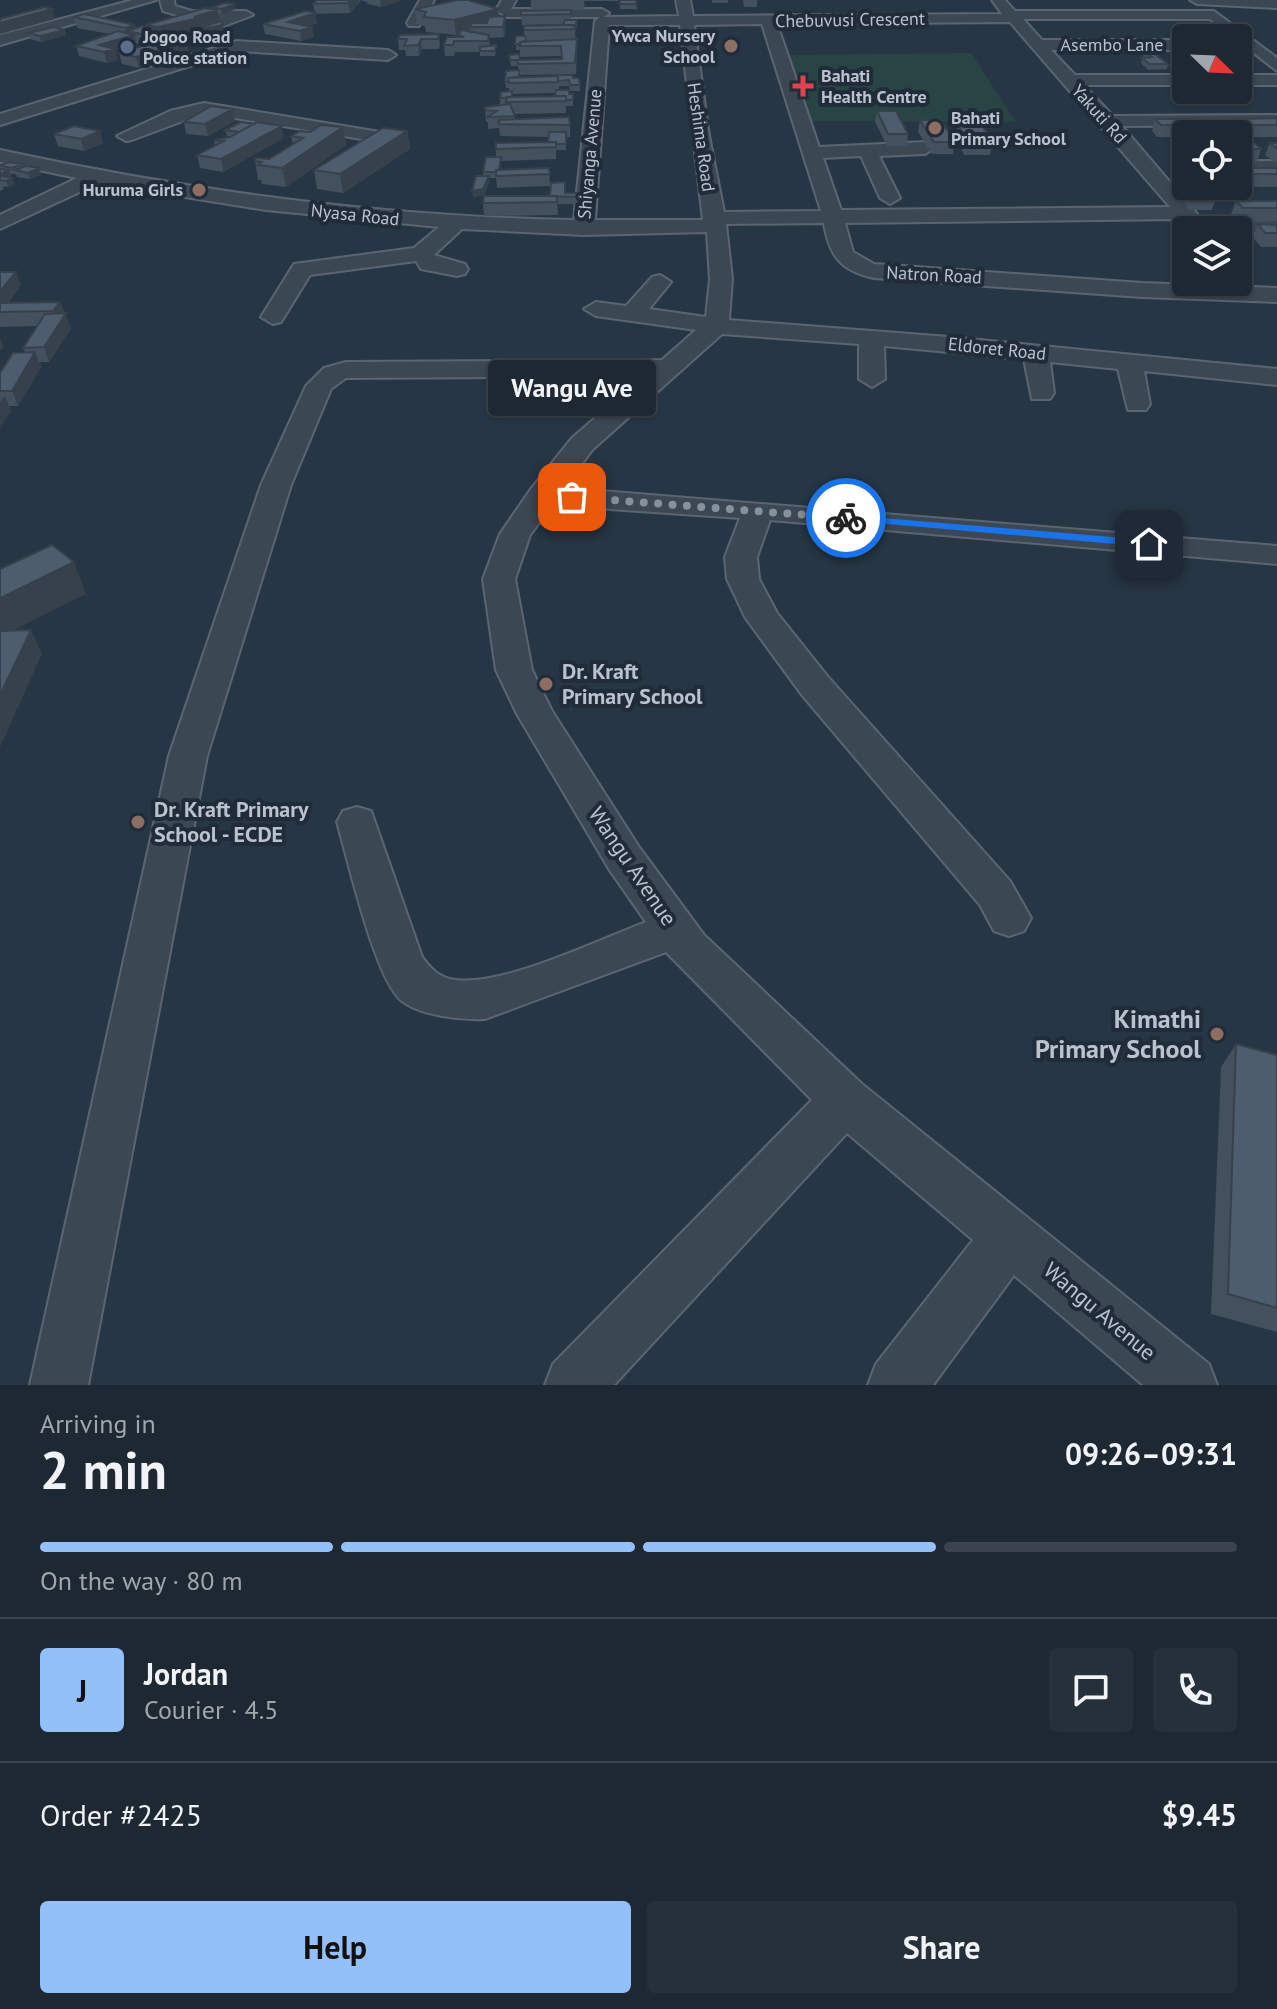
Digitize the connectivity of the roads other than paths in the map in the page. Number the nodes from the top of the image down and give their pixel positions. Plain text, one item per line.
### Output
1 (149, 0) edge
2 (167, 0) edge
3 (683, 0) edge
4 (839, 0) edge
5 (997, 0) edge
6 (1277, 4) edge
7 (58, 5) dead end
8 (428, 6) edge
9 (501, 6) edge
10 (602, 13) junction
11 (91, 15) junction
12 (1214, 15) junction
13 (1013, 16) junction
14 (852, 19) junction
15 (687, 20) junction
16 (768, 20) junction
17 (414, 23) edge
18 (1223, 24) edge
19 (2, 38) edge
20 (179, 39) edge
21 (1037, 45) junction
22 (1172, 45) edge
23 (1252, 50) edge
24 (388, 55) dead end
25 (1277, 66) edge
26 (1069, 80) junction
27 (1172, 80) edge
28 (1252, 80) edge
29 (1277, 80) edge
30 (0, 102) edge
31 (0, 109) edge
32 (0, 120) edge
33 (1277, 120) edge
34 (1108, 121) junction
35 (101, 132) edge
36 (392, 139) edge
37 (925, 148) edge
38 (867, 149) junction
39 (812, 153) junction
40 (0, 156) edge
41 (108, 161) junction
42 (1252, 167) edge
43 (1277, 167) edge
44 (1172, 168) edge
45 (1146, 169) junction
46 (890, 198) dead end
47 (833, 216) junction
48 (1188, 216) edge
49 (1172, 221) edge
50 (713, 222) junction
51 (0, 223) edge
52 (454, 225) junction
53 (1252, 226) edge
54 (1277, 227) edge
55 (584, 229) junction
56 (421, 253) junction
57 (457, 269) dead end
58 (660, 282) dead end
59 (1172, 282) edge
60 (1252, 287) edge
61 (1277, 295) edge
62 (596, 309) dead end
63 (635, 316) junction
64 (273, 317) dead end
65 (716, 326) junction
66 (871, 338) junction
67 (1036, 353) junction
68 (1130, 362) junction
69 (666, 368) junction
70 (1277, 377) edge
71 (872, 379) dead end
72 (1041, 393) dead end
73 (1137, 404) dead end
74 (541, 495) junction
75 (758, 510) junction
76 (1277, 555) edge
77 (357, 822) dead end
78 (1009, 918) dead end
79 (675, 930) junction
80 (845, 1100) junction
81 (1010, 1236) junction
82 (59, 1385) edge
83 (574, 1385) edge
84 (897, 1385) edge
85 (1188, 1385) edge

1 - 11 street
2 - 20 street
3 - 15 street, Heshima Road
4 - 14 street
5 - 13 street, Yakuti Rd
6 - 12 street
7 - 11 street
8 - 17 street
9 - 10 street
10 - 15 street
10 - 55 street, Shiyanga Avenue
11 - 19 street
12 - 13 street, Chebuvusi Crescent
12 - 18 street
13 - 14 street, Chebuvusi Crescent
13 - 21 street, Yakuti Rd
14 - 16 street, Chebuvusi Crescent
15 - 16 street, Chebuvusi Crescent
15 - 50 street, Heshima Road
16 - 39 street, Natron Road
21 - 22 street, Asembo Lane
21 - 26 street, Yakuti Rd
23 - 25 street
24 - 32 street
26 - 27 street
26 - 34 street, Yakuti Rd
28 - 29 street
30 - 31 street
33 - 34 street
34 - 45 street, Yakuti Rd
35 - 41 street
36 - 41 street
37 - 38 street
38 - 39 street
38 - 46 street
39 - 47 street, Natron Road
40 - 41 street, Nyasa Road
41 - 51 street
41 - 52 street, Nyasa Road
42 - 43 street
44 - 45 street
45 - 48 street, Yakuti Rd
47 - 49 street, Nyasa Road
47 - 50 street, Nyasa Road
47 - 59 street, Natron Road
50 - 55 street, Nyasa Road
50 - 65 street
52 - 55 street, Nyasa Road
52 - 56 street
53 - 54 street
56 - 57 street
56 - 64 street
58 - 63 street
60 - 61 street, Natron Road
62 - 63 street, Eldoret Road
63 - 65 street, Eldoret Road
65 - 66 street, Eldoret Road
65 - 69 street, Wangu Avenue
66 - 67 street, Eldoret Road
66 - 71 street
67 - 68 street, Eldoret Road
67 - 72 street
68 - 70 street, Eldoret Road
68 - 73 street
69 - 74 street, Wangu Avenue
69 - 82 street
74 - 75 street
74 - 79 street, Wangu Avenue
75 - 76 street
75 - 78 street
77 - 79 street
79 - 80 street, Wangu Avenue
80 - 81 street, Wangu Avenue
80 - 83 street
81 - 84 street
81 - 85 street, Wangu Avenue

